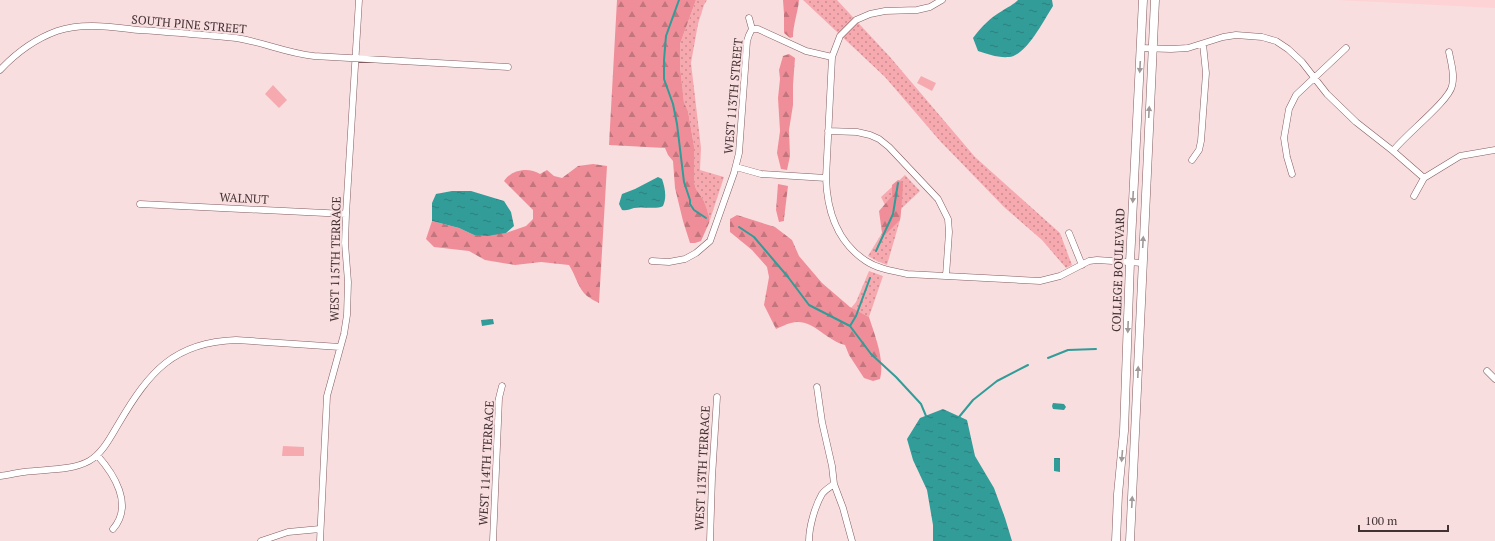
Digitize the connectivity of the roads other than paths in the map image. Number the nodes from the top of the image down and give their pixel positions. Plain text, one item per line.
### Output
1 (358, 0) edge
2 (942, 0) edge
3 (1143, 0) edge
4 (1155, 0) edge
5 (749, 18) dead end
6 (752, 30) junction
7 (1203, 44) junction
8 (1141, 48) junction
9 (1152, 48) junction
10 (1346, 48) dead end
11 (1448, 52) dead end
12 (832, 57) junction
13 (356, 59) junction
14 (508, 67) dead end
15 (0, 70) edge
16 (1314, 78) junction
17 (828, 131) junction
18 (1495, 150) edge
19 (1393, 151) junction
20 (1192, 160) dead end
21 (736, 167) junction
22 (1292, 174) dead end
23 (826, 178) junction
24 (1424, 178) junction
25 (1414, 196) dead end
26 (140, 204) dead end
27 (346, 214) junction
28 (1069, 233) dead end
29 (652, 261) dead end
30 (1130, 262) junction
31 (1142, 263) junction
32 (1082, 265) junction
33 (946, 276) junction
34 (340, 347) junction
35 (1487, 371) dead end
36 (1495, 379) edge
37 (502, 386) dead end
38 (817, 387) dead end
39 (717, 397) dead end
40 (97, 454) junction
41 (0, 476) edge
42 (834, 484) junction
43 (113, 529) dead end
44 (320, 529) junction
45 (261, 541) edge
46 (320, 541) edge
47 (493, 541) edge
48 (710, 541) edge
49 (809, 541) edge
50 (852, 541) edge
51 (1116, 541) edge
52 (1130, 541) edge

1 - 13 street, WEST 115TH TERRACE
2 - 12 street
3 - 8 main road, COLLEGE BOULEVARD
4 - 9 main road, COLLEGE BOULEVARD
5 - 6 street
6 - 12 street
6 - 21 street, WEST 113TH STREET
7 - 9 street
7 - 16 street
7 - 20 street
8 - 9 street
8 -> 30 main road, COLLEGE BOULEVARD
31 -> 9 main road, COLLEGE BOULEVARD
10 - 16 street
11 - 19 street
12 - 17 street
13 - 14 street, SOUTH PINE STREET
13 - 15 street, SOUTH PINE STREET
13 - 27 street, WEST 115TH TERRACE
16 - 19 street
16 - 22 street
17 - 23 street
17 - 33 street
18 - 24 street
19 - 24 street
21 - 23 street
21 - 29 street, WEST 113TH STREET
23 - 33 street
24 - 25 street
26 - 27 street, WALNUT
27 - 34 street, WEST 115TH TERRACE
28 - 32 street
30 - 31 street
30 - 32 street
30 -> 51 main road, COLLEGE BOULEVARD
52 -> 31 main road, COLLEGE BOULEVARD
32 - 33 street
34 - 40 street
34 - 44 street, WEST 115TH TERRACE
35 - 36 street
37 - 47 street, WEST 114TH TERRACE
38 - 42 street
39 - 48 street, WEST 113TH TERRACE
40 - 41 street
40 - 43 street
42 - 49 street
42 - 50 street
44 - 45 street
44 - 46 street, WEST 115TH TERRACE

